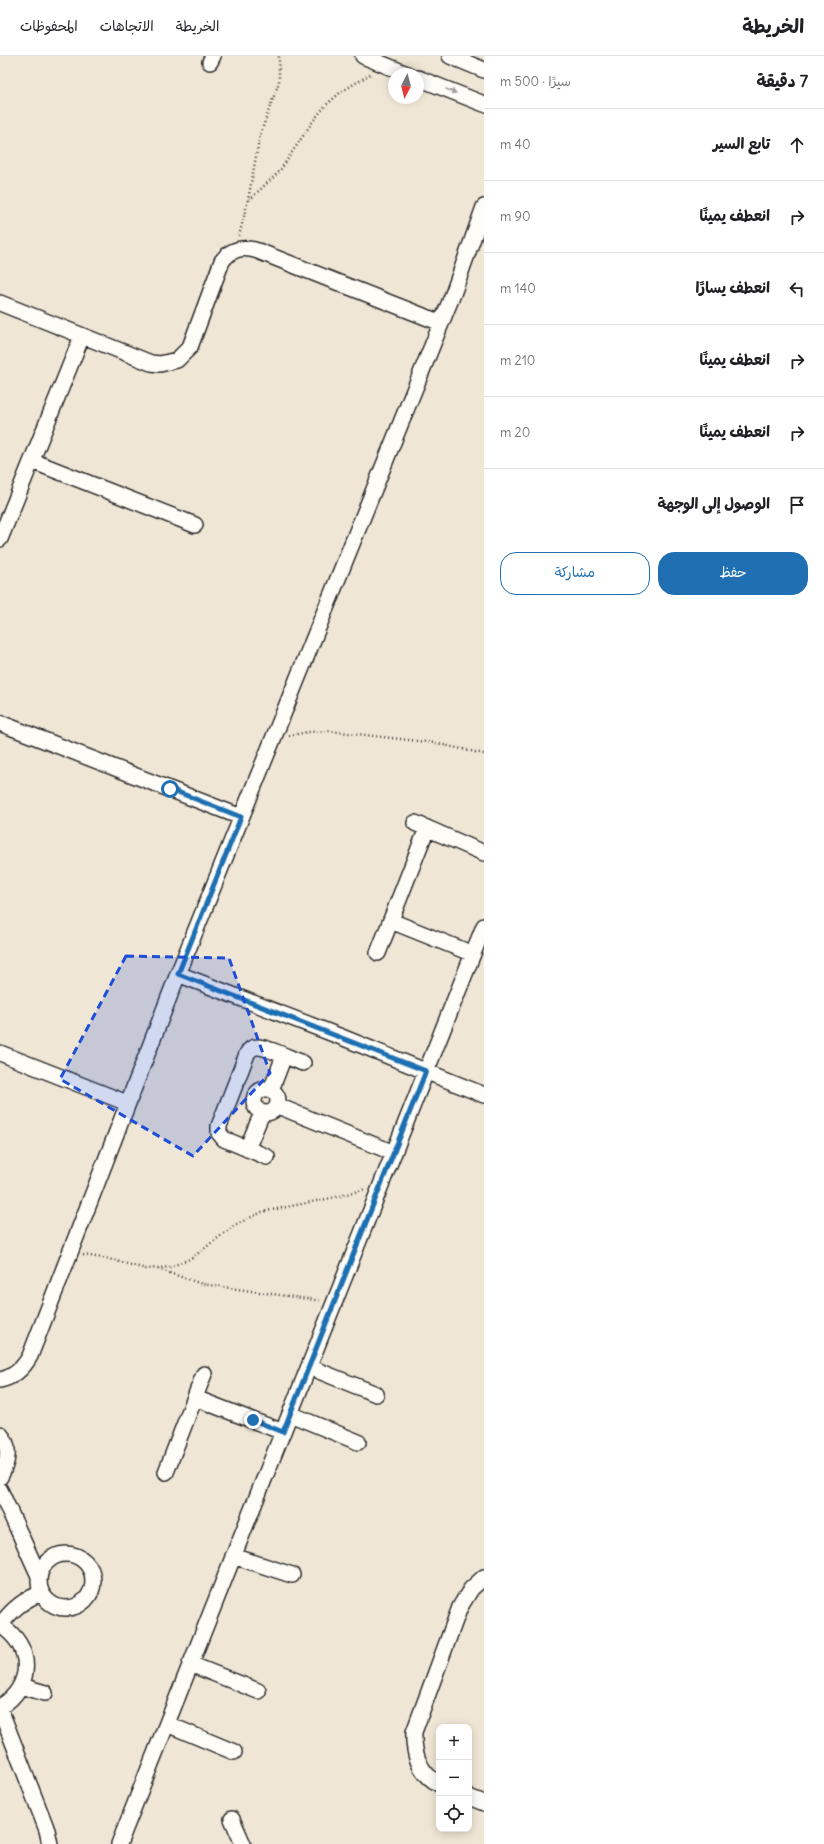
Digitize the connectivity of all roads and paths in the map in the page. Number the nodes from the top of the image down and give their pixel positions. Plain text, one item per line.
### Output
1 (279, 56) edge
2 (363, 56) edge
3 (450, 56) edge
4 (391, 67) joint
5 (484, 70) edge
6 (424, 80) edge
7 (484, 104) edge
8 (248, 200) junction
9 (484, 207) edge
10 (234, 250) junction
11 (0, 303) edge
12 (441, 323) junction
13 (82, 336) junction
14 (32, 461) junction
15 (194, 525) dead end
16 (0, 539) edge
17 (0, 723) edge
18 (272, 742) junction
19 (484, 754) edge
20 (241, 817) junction
21 (484, 853) edge
22 (391, 921) junction
23 (484, 926) edge
24 (378, 953) dead end
25 (473, 954) junction
26 (178, 974) junction
27 (0, 1053) edge
28 (284, 1056) junction
29 (303, 1063) dead end
30 (426, 1071) junction
31 (233, 1089) junction
32 (271, 1090) junction
33 (484, 1095) edge
34 (254, 1097) junction
35 (127, 1103) junction
36 (278, 1106) junction
37 (262, 1113) junction
38 (247, 1148) junction
39 (394, 1153) junction
40 (267, 1157) dead end
41 (381, 1184) junction
42 (68, 1255) junction
43 (158, 1269) junction
44 (334, 1303) junction
45 (309, 1367) junction
46 (204, 1374) dead end
47 (0, 1380) edge
48 (376, 1394) dead end
49 (195, 1398) junction
50 (290, 1414) junction
51 (283, 1432) junction
52 (0, 1434) edge
53 (358, 1442) dead end
54 (166, 1472) dead end
55 (0, 1477) edge
56 (0, 1490) edge
57 (233, 1556) junction
58 (292, 1575) dead end
59 (39, 1576) junction
60 (484, 1577) edge
61 (42, 1593) junction
62 (0, 1626) edge
63 (190, 1664) junction
64 (21, 1686) junction
65 (258, 1691) dead end
66 (45, 1693) dead end
67 (0, 1708) edge
68 (167, 1724) junction
69 (234, 1752) dead end
70 (436, 1782) edge
71 (472, 1798) edge
72 (484, 1803) edge
73 (232, 1819) dead end
74 (50, 1844) edge
75 (119, 1844) edge
76 (243, 1844) edge

1 - 8 path
2 - 4 street
3 - 5 street
4 - 8 path
6 -> 7 street
8 - 10 path
9 - 12 street
10 - 12 street
10 - 13 street
11 - 13 street
12 - 18 street
13 - 14 street
14 - 15 street
14 - 16 street
17 - 20 street
18 - 19 path
18 - 20 street
20 - 26 street
21 - 22 street
22 - 24 street
22 - 25 street
23 - 25 street
25 - 30 street
26 - 30 street
26 - 35 street
27 - 35 street
28 - 29 street
28 - 31 street
28 - 32 street
30 - 33 street
30 - 39 street
31 - 34 street
31 - 38 street
32 - 34 street
32 - 36 street
34 - 37 street
35 - 42 street
36 - 37 street
36 - 39 street
37 - 38 street
38 - 40 street
39 - 41 street
41 - 43 path
41 - 44 street
42 - 43 path
42 - 47 street
43 - 44 path
44 - 45 street
45 - 48 street
45 - 50 street
46 - 49 street
49 - 51 street
49 - 54 street
50 - 51 street
50 - 53 street
51 - 57 street
52 - 55 street
56 - 59 street
57 - 58 street
57 - 63 street
59 - 61 street
59 - 61 street
60 - 70 street
61 - 62 street
62 - 64 street
63 - 65 street
63 - 68 street
64 - 66 street
64 - 67 street
67 - 74 street
68 - 69 street
68 - 75 street
71 - 72 street
73 - 76 street

